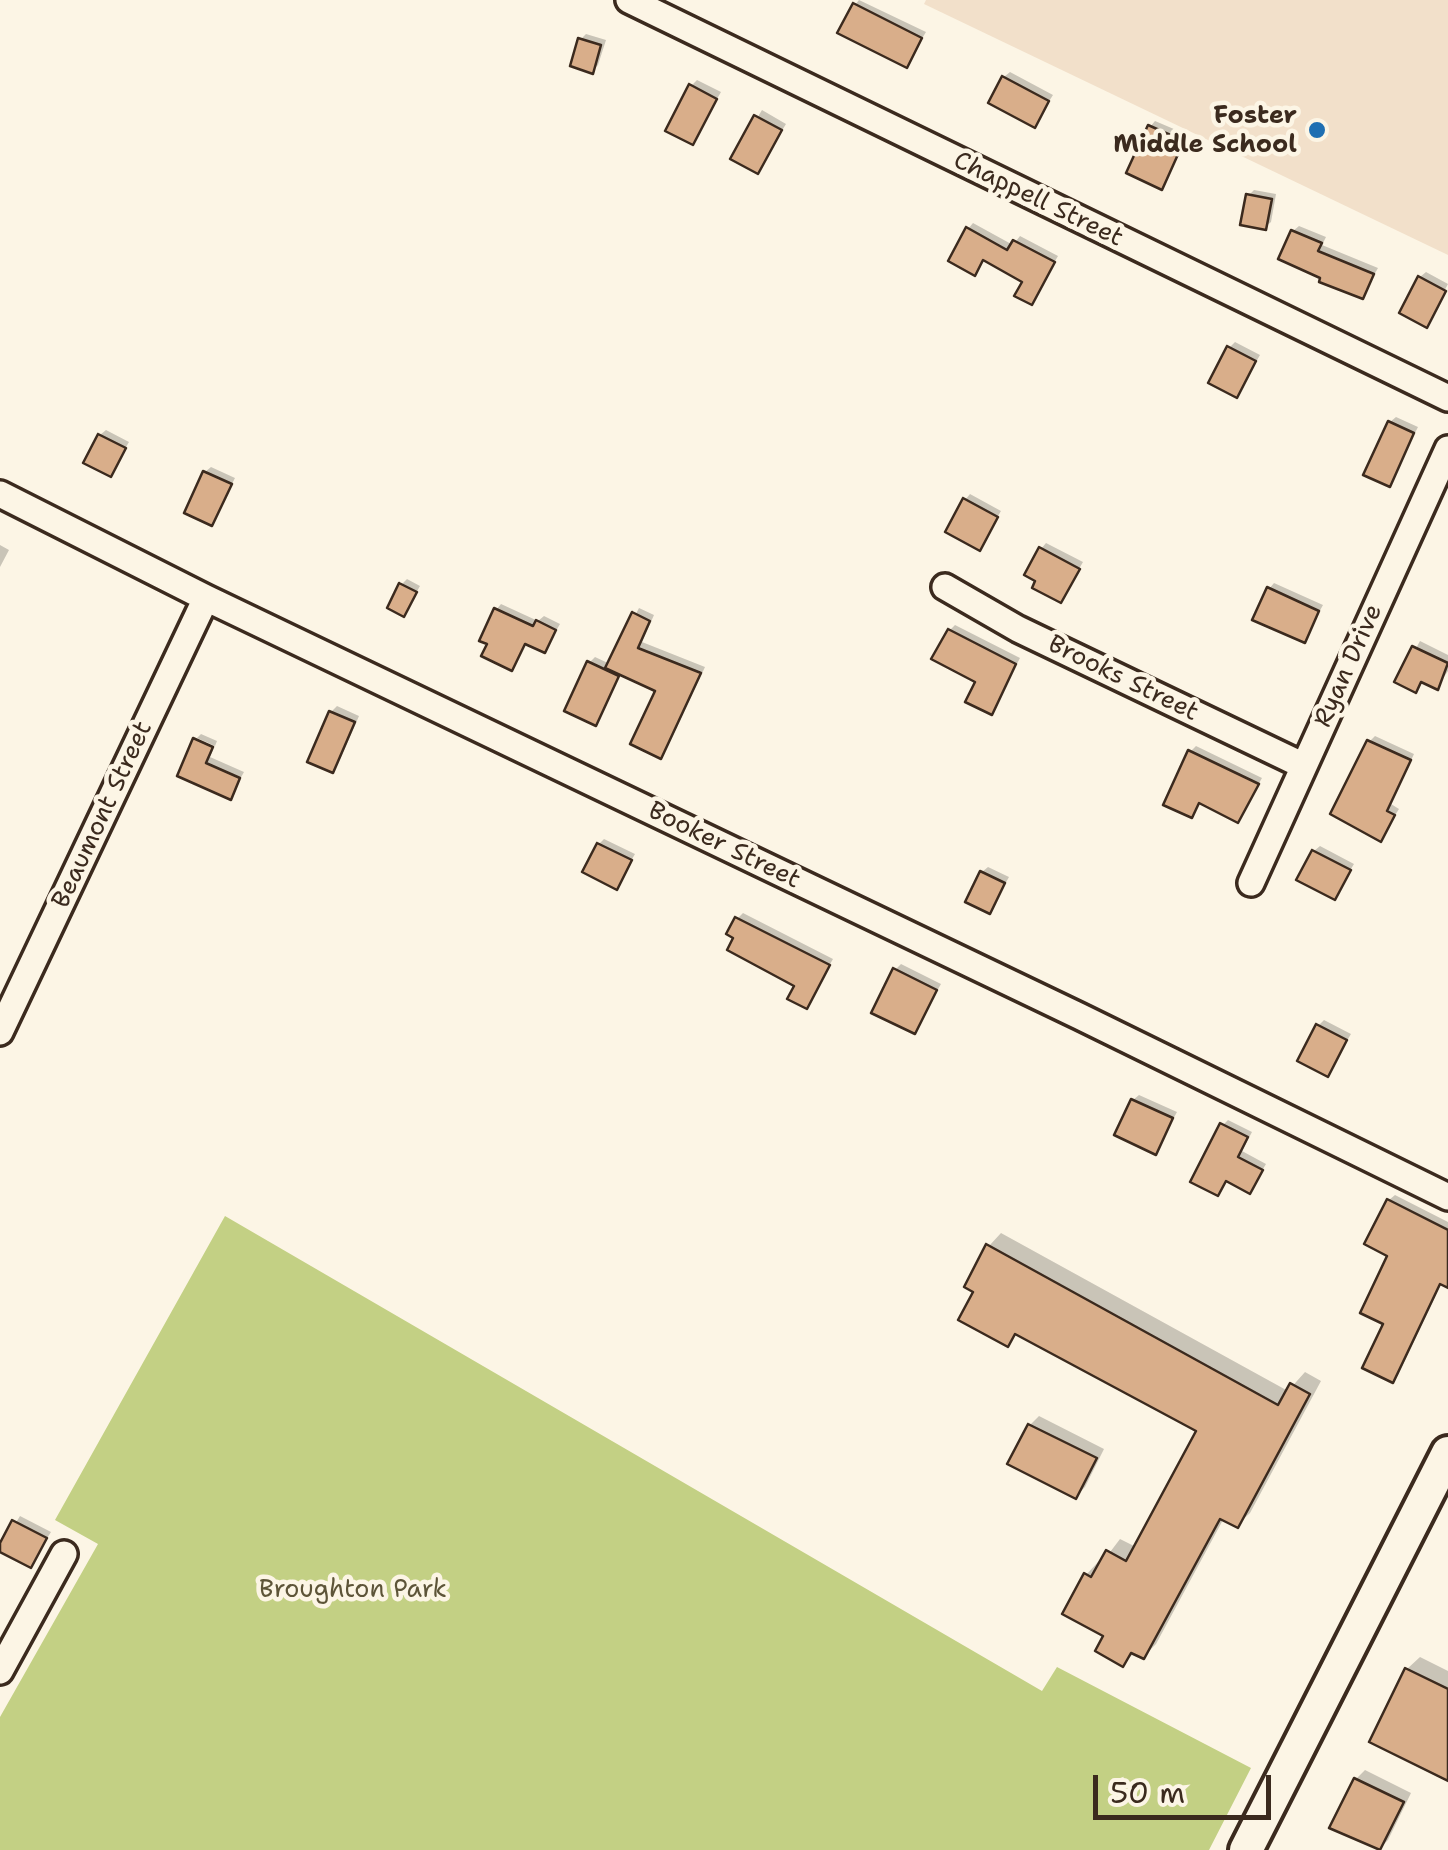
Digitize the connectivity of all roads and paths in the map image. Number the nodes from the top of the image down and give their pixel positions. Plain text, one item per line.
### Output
1 (629, 0) edge
2 (1448, 398) edge
3 (1448, 450) edge
4 (0, 494) edge
5 (945, 587) dead end
6 (206, 598) junction
7 (1304, 766) junction
8 (1251, 883) dead end
9 (0, 1032) edge
10 (1448, 1198) edge
11 (1448, 1452) edge
12 (64, 1554) dead end
13 (0, 1670) edge
14 (1246, 1850) edge

1 - 2 street, Chappell Street
3 - 7 street, Ryan Drive
4 - 6 street, Booker Street
5 - 7 street, Brooks Street
6 - 9 street, Beaumont Street
6 - 10 street, Booker Street
7 - 8 street, Ryan Drive
11 - 14 street
12 - 13 street

